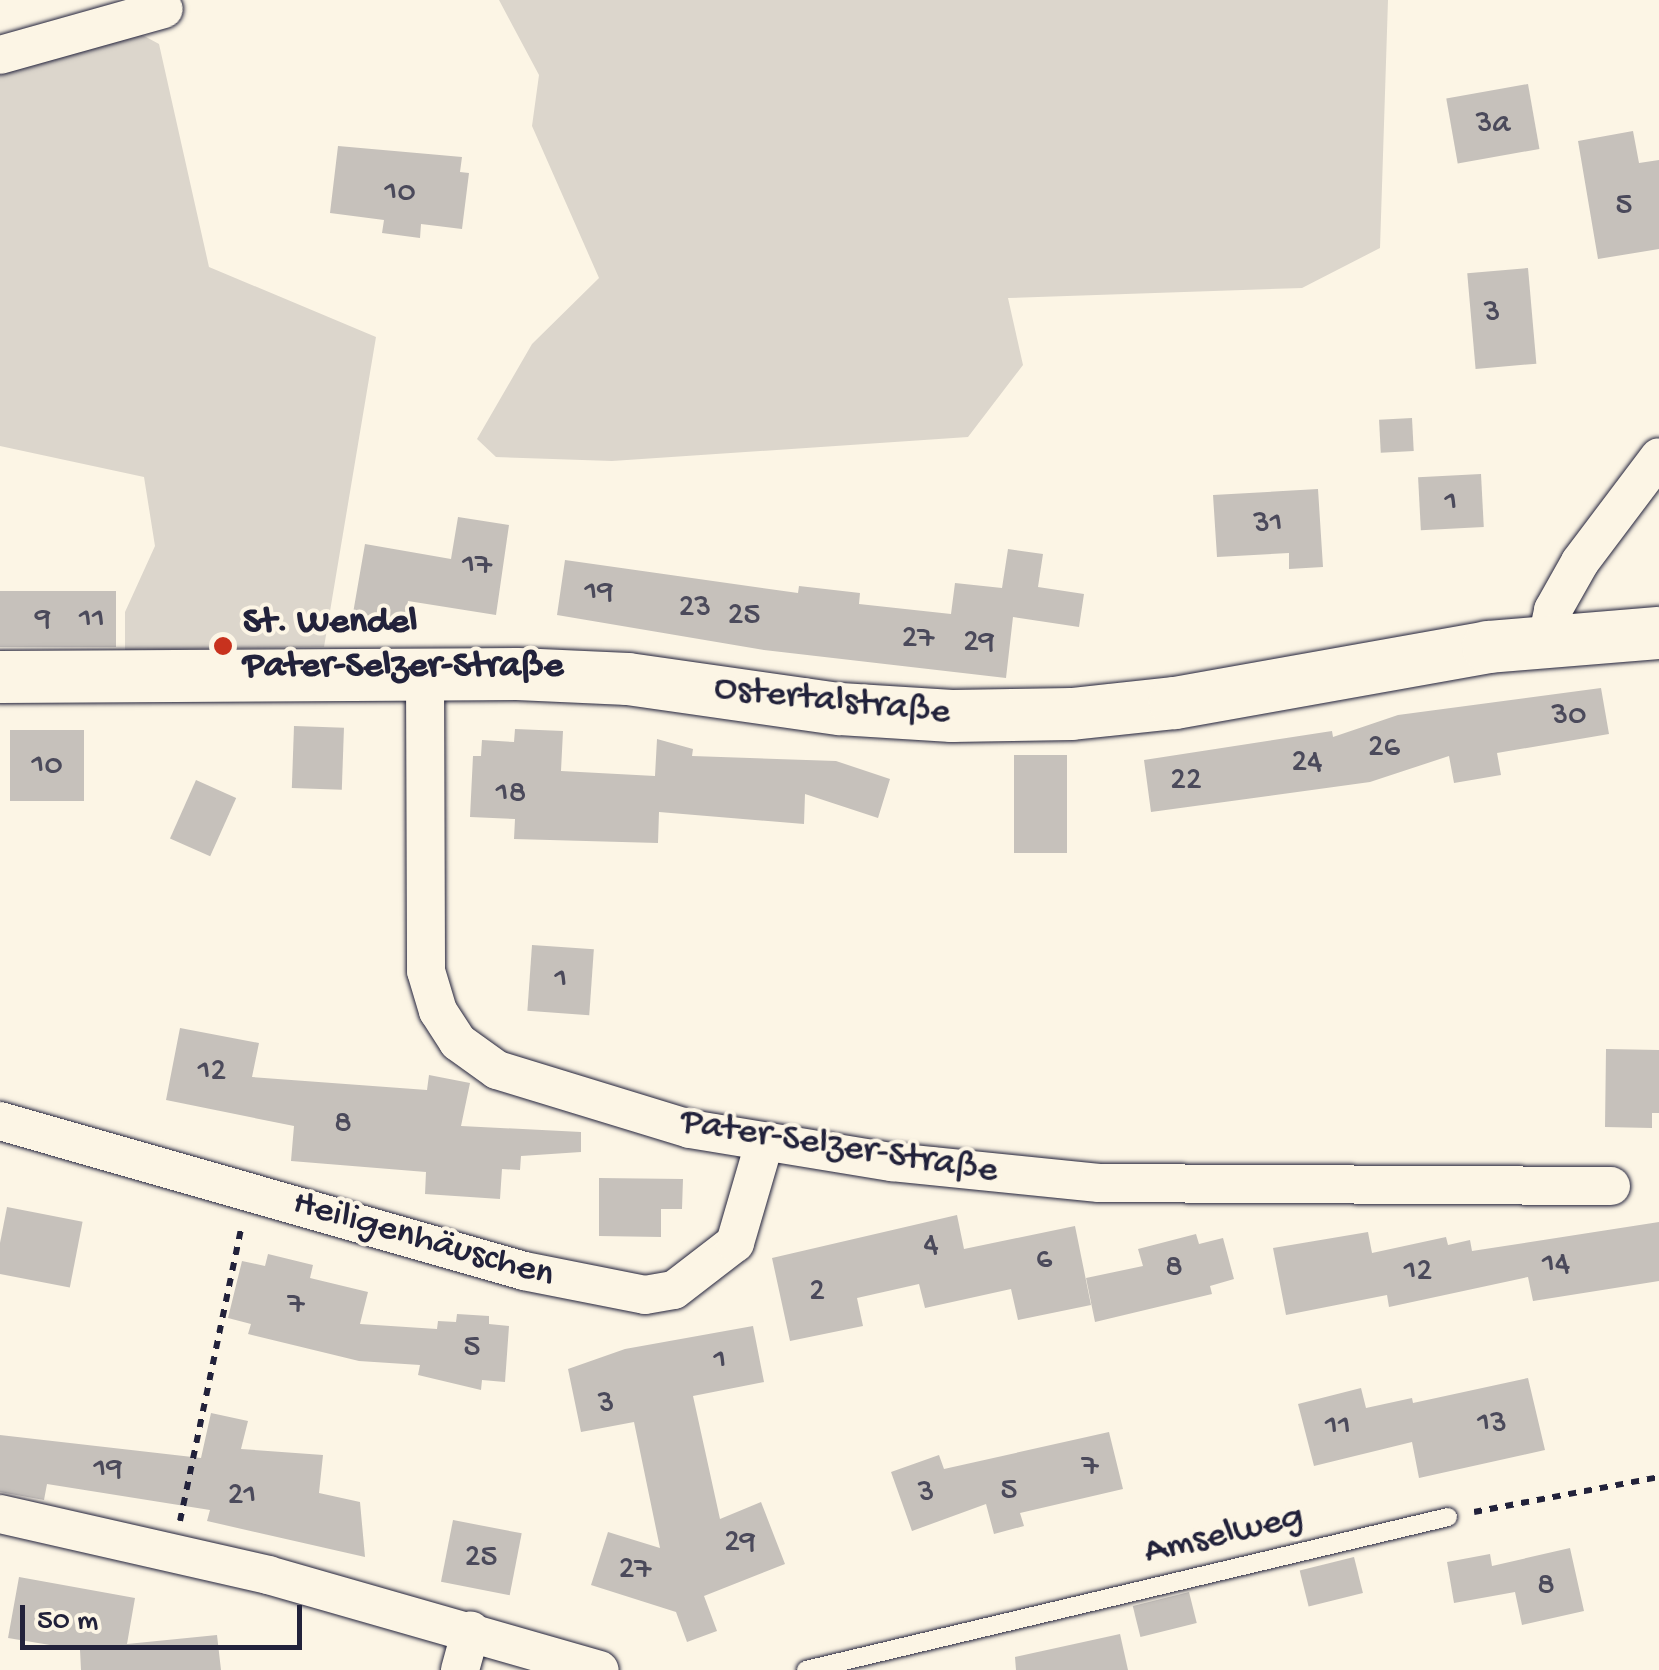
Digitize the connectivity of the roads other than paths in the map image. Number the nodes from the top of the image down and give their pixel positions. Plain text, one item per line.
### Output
1 (164, 9) dead end
2 (0, 55) edge
3 (1659, 457) edge
4 (1659, 633) edge
5 (1547, 639) junction
6 (425, 675) junction
7 (0, 677) edge
8 (0, 1121) edge
9 (764, 1144) junction
10 (1612, 1186) dead end
11 (0, 1514) edge
12 (1448, 1517) road end
13 (471, 1630) junction
14 (460, 1670) edge
15 (600, 1670) edge
16 (806, 1670) edge

1 - 2 street
3 - 5 street
4 - 5 street, Ostertalstraße
5 - 6 street, Ostertalstraße
6 - 7 street, Ostertalstraße
6 - 9 street, Pater-Selzer-Straße
8 - 9 street, Heiligenhäuschen
9 - 10 street, Pater-Selzer-Straße
11 - 13 street
12 - 16 lane, Amselweg
13 - 14 street
13 - 15 street

